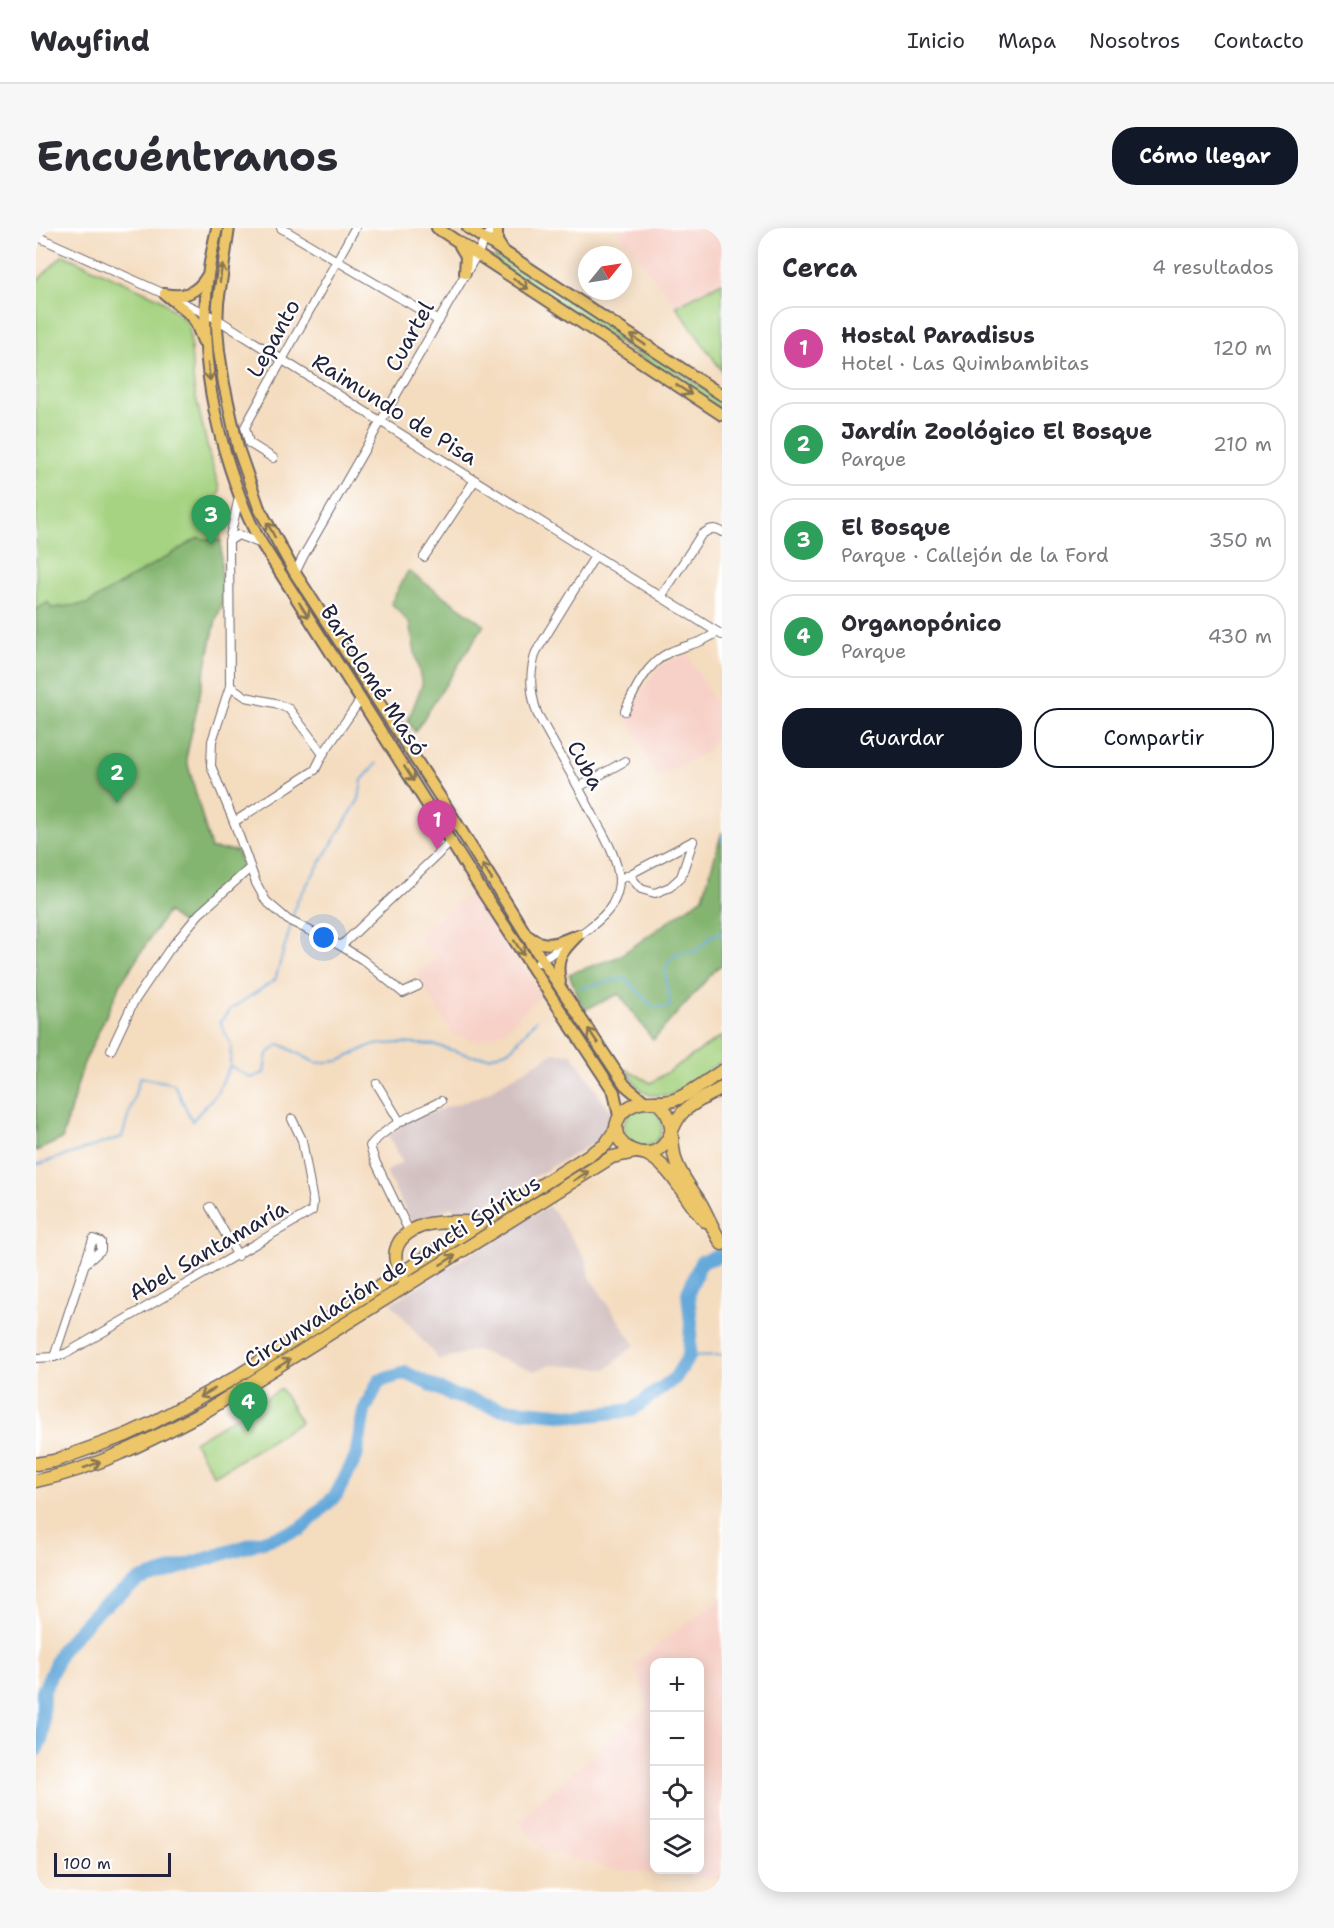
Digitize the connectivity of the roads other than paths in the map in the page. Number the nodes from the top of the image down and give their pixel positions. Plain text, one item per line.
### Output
1 (217, 228) edge
2 (229, 228) edge
3 (282, 228) edge
4 (355, 228) edge
5 (437, 228) edge
6 (468, 228) edge
7 (492, 228) edge
8 (497, 228) edge
9 (36, 236) edge
10 (485, 239) junction
11 (456, 241) junction
12 (503, 252) junction
13 (476, 254) junction
14 (337, 260) junction
15 (489, 263) junction
16 (209, 273) junction
17 (465, 273) junction
18 (165, 294) junction
19 (205, 314) junction
20 (217, 319) junction
21 (439, 321) junction
22 (206, 346) junction
23 (281, 360) junction
24 (722, 394) edge
25 (722, 415) edge
26 (381, 422) junction
27 (273, 458) dead end
28 (475, 480) junction
29 (239, 497) junction
30 (722, 532) edge
31 (229, 541) junction
32 (262, 544) junction
33 (304, 555) junction
34 (595, 556) junction
35 (424, 557) dead end
36 (286, 558) junction
37 (273, 561) junction
38 (295, 573) junction
39 (660, 597) junction
40 (720, 634) edge
41 (230, 687) junction
42 (362, 699) junction
43 (625, 711) dead end
44 (323, 754) junction
45 (625, 761) dead end
46 (579, 787) junction
47 (234, 822) junction
48 (452, 841) junction
49 (250, 867) junction
50 (630, 875) junction
51 (619, 880) junction
52 (525, 934) junction
53 (578, 935) junction
54 (341, 946) junction
55 (542, 960) junction
56 (532, 967) junction
57 (418, 986) dead end
58 (566, 996) junction
59 (111, 1050) dead end
60 (722, 1071) edge
61 (377, 1084) dead end
62 (722, 1088) edge
63 (441, 1101) dead end
64 (650, 1102) junction
65 (620, 1116) junction
66 (292, 1119) dead end
67 (400, 1122) junction
68 (671, 1128) junction
69 (616, 1129) junction
70 (640, 1152) junction
71 (538, 1187) junction
72 (551, 1196) junction
73 (210, 1207) dead end
74 (482, 1222) junction
75 (711, 1226) junction
76 (410, 1233) junction
77 (722, 1244) edge
78 (238, 1256) junction
79 (84, 1265) dead end
80 (400, 1274) junction
81 (408, 1286) junction
82 (54, 1357) junction
83 (36, 1358) edge
84 (36, 1464) edge
85 (36, 1480) edge

1 - 16 main road, Bartolomé Masó
20 -> 2 main road, Bartolomé Masó
3 - 14 street
4 - 14 street, Lepanto
5 - 11 main road
6 - 10 main road
7 - 10 street, Cuartel
8 - 12 main road
9 - 18 street, Raimundo de Pisa
10 - 12 main road
10 - 13 street, Cuartel
11 - 13 main road
11 - 17 main road
24 -> 12 main road
13 - 15 main road
13 - 17 street, Cuartel
14 - 21 street
14 - 23 street, Lepanto
15 - 17 main road
15 -> 25 main road
16 - 18 main road
16 - 19 main road, Bartolomé Masó
17 - 21 street, Cuartel
18 - 19 street, Raimundo de Pisa
18 - 22 main road
19 - 20 street, Raimundo de Pisa
19 - 22 main road, Bartolomé Masó
20 - 23 street, Raimundo de Pisa
36 -> 20 main road, Bartolomé Masó
21 - 26 street, Cuartel
22 -> 29 main road, Bartolomé Masó
23 - 26 street, Raimundo de Pisa
23 - 27 street, Lepanto
26 - 28 street, Raimundo de Pisa
26 - 33 street, Cuartel
28 - 34 street, Raimundo de Pisa
28 - 35 street
29 - 31 street
29 - 32 main road, Bartolomé Masó
30 - 39 street
31 - 32 street
31 - 41 street
32 - 37 main road, Bartolomé Masó
33 - 36 street
33 - 38 street, Cuartel
34 - 39 street, Raimundo de Pisa
34 - 46 street, Cuba
36 - 37 main road
36 - 38 main road, Bartolomé Masó
37 -> 42 main road, Bartolomé Masó
52 -> 38 main road, Bartolomé Masó
39 - 40 street, Raimundo de Pisa
40 - 43 street
41 - 44 street
41 - 47 street
42 - 44 street
42 -> 48 main road, Bartolomé Masó
44 - 47 street
45 - 46 street
46 - 51 street, Cuba
47 - 49 street
48 - 54 street
48 -> 56 main road, Bartolomé Masó
49 - 54 street
49 - 59 street
50 - 50 street
50 - 51 street
51 - 53 street
52 - 53 main road
52 - 55 main road, Bartolomé Masó
53 - 55 street
53 - 58 main road
54 - 57 street
55 - 56 street
55 - 58 main road, Bartolomé Masó
56 - 65 main road, Bartolomé Masó
64 -> 58 main road, Bartolomé Masó
60 - 64 highway
61 - 67 street
62 - 68 highway
63 - 67 street
64 - 65 highway
64 - 68 highway
65 - 69 highway
66 - 78 street, Abel Santamaría
67 - 76 street
68 - 70 highway
68 - 75 highway
69 - 70 highway
69 - 71 highway, Circunvalación de Sancti Spíritus
72 -> 70 highway, Circunvalación de Sancti Spíritus
70 - 75 highway
71 - 72 highway
71 - 74 highway, Circunvalación de Sancti Spíritus
81 -> 72 highway, Circunvalación de Sancti Spíritus
73 - 78 street
74 - 76 highway
74 - 80 highway, Circunvalación de Sancti Spíritus
75 - 77 highway
76 - 80 highway
78 - 82 street, Abel Santamaría
79 - 82 street
80 - 81 highway
80 -> 84 highway, Circunvalación de Sancti Spíritus
85 -> 81 highway, Circunvalación de Sancti Spíritus
82 - 83 street, Abel Santamaría

